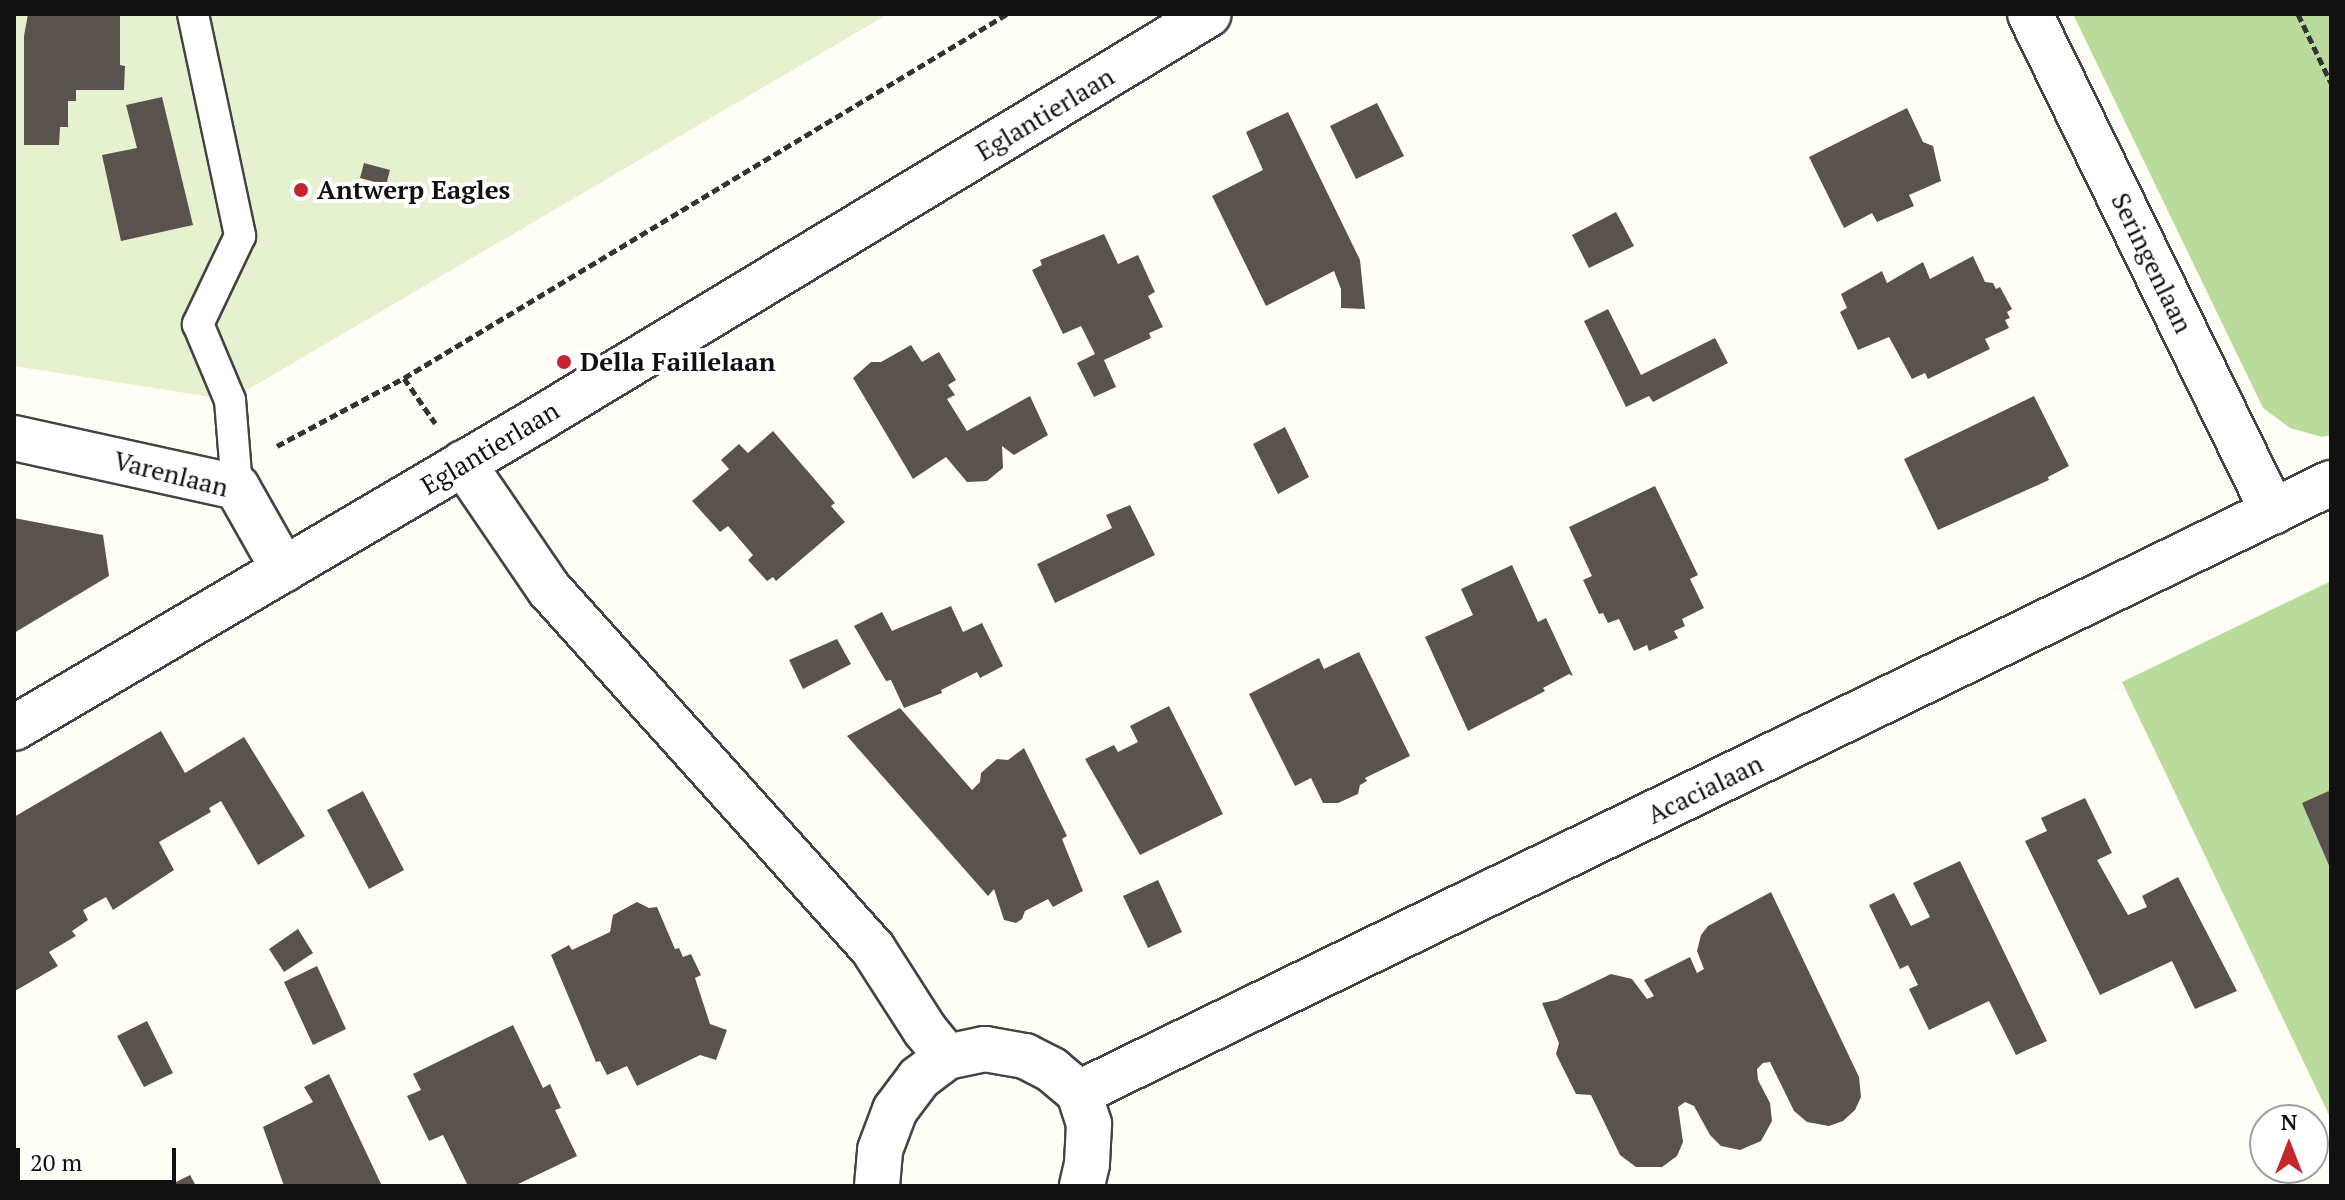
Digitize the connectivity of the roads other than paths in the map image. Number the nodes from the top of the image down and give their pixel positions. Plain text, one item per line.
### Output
1 (193, 14) edge
2 (1209, 14) edge
3 (2030, 14) edge
4 (14, 438) edge
5 (463, 463) junction
6 (2331, 483) edge
7 (237, 487) junction
8 (2273, 512) junction
9 (284, 570) junction
10 (14, 728) edge
11 (947, 1057) junction
12 (1079, 1093) junction
13 (877, 1186) edge
14 (1082, 1186) edge

1 - 7 lane
2 - 5 street, Eglantierlaan
3 - 8 street, Seringenlaan
4 - 7 street, Varenlaan
5 - 9 street, Eglantierlaan
5 - 11 street
6 - 8 street, Acacialaan
7 - 9 street, Varenlaan
8 - 12 street, Acacialaan
9 - 10 street, Eglantierlaan
11 - 12 street
11 - 13 street
12 - 14 street

